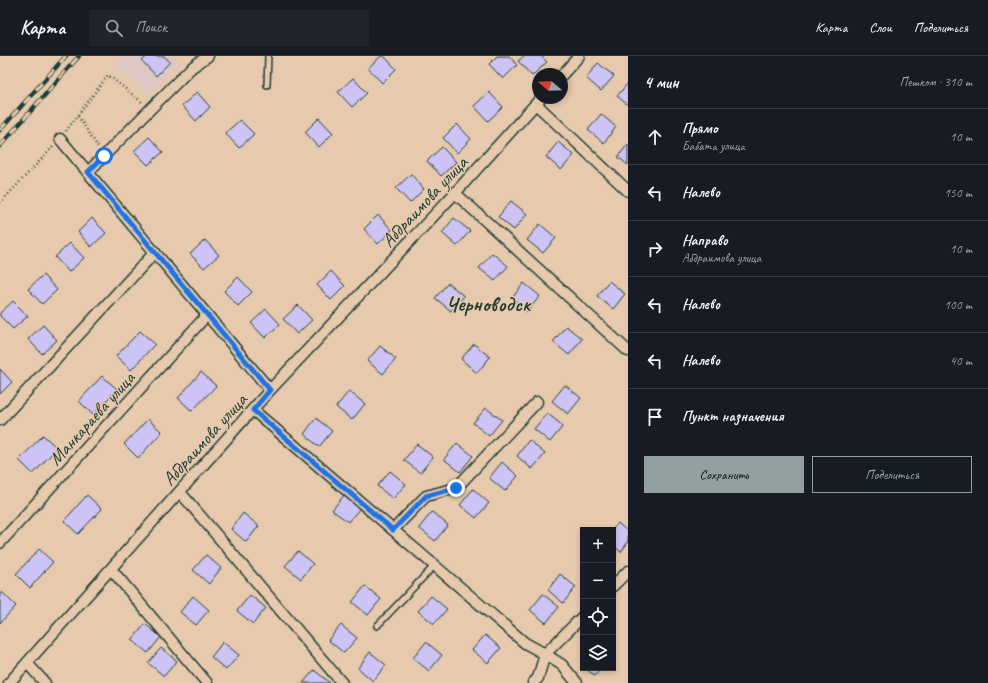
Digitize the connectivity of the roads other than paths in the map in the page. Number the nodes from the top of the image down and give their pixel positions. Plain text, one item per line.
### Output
1 (208, 56) edge
2 (268, 56) edge
3 (580, 56) edge
4 (568, 69) edge
5 (267, 85) dead end
6 (535, 104) edge
7 (541, 104) edge
8 (60, 139) road end
9 (88, 172) junction
10 (628, 191) edge
11 (455, 193) junction
12 (155, 252) junction
13 (207, 315) junction
14 (628, 351) edge
15 (270, 390) junction
16 (537, 402) dead end
17 (253, 410) junction
18 (0, 420) edge
19 (180, 492) junction
20 (393, 530) junction
21 (0, 543) edge
22 (434, 566) junction
23 (110, 569) junction
24 (628, 571) edge
25 (616, 583) edge
26 (580, 619) edge
27 (377, 626) dead end
28 (545, 654) junction
29 (27, 663) junction
30 (9, 683) edge
31 (44, 683) edge
32 (207, 683) edge
33 (342, 683) edge
34 (533, 683) edge
35 (577, 683) edge

1 - 9 street
2 - 5 lane
3 - 4 street
6 - 11 street, Абдраимова улица
7 - 10 street
8 - 9 street
9 - 12 street
11 - 14 street
11 - 15 street, Абдраимова улица
12 - 13 street
12 - 18 street
13 - 15 street
13 - 21 street, Манкараева улица
15 - 17 street, Абдраимова улица
16 - 20 street
17 - 19 street, Абдраимова улица
17 - 20 street
19 - 23 street, Абдраимова улица
19 - 33 street
20 - 22 street
22 - 27 lane
22 - 28 street
23 - 29 street, Абдраимова улица
23 - 32 street
24 - 25 street
26 - 28 street
28 - 34 street
28 - 35 street
29 - 30 street, Абдраимова улица
29 - 31 street

